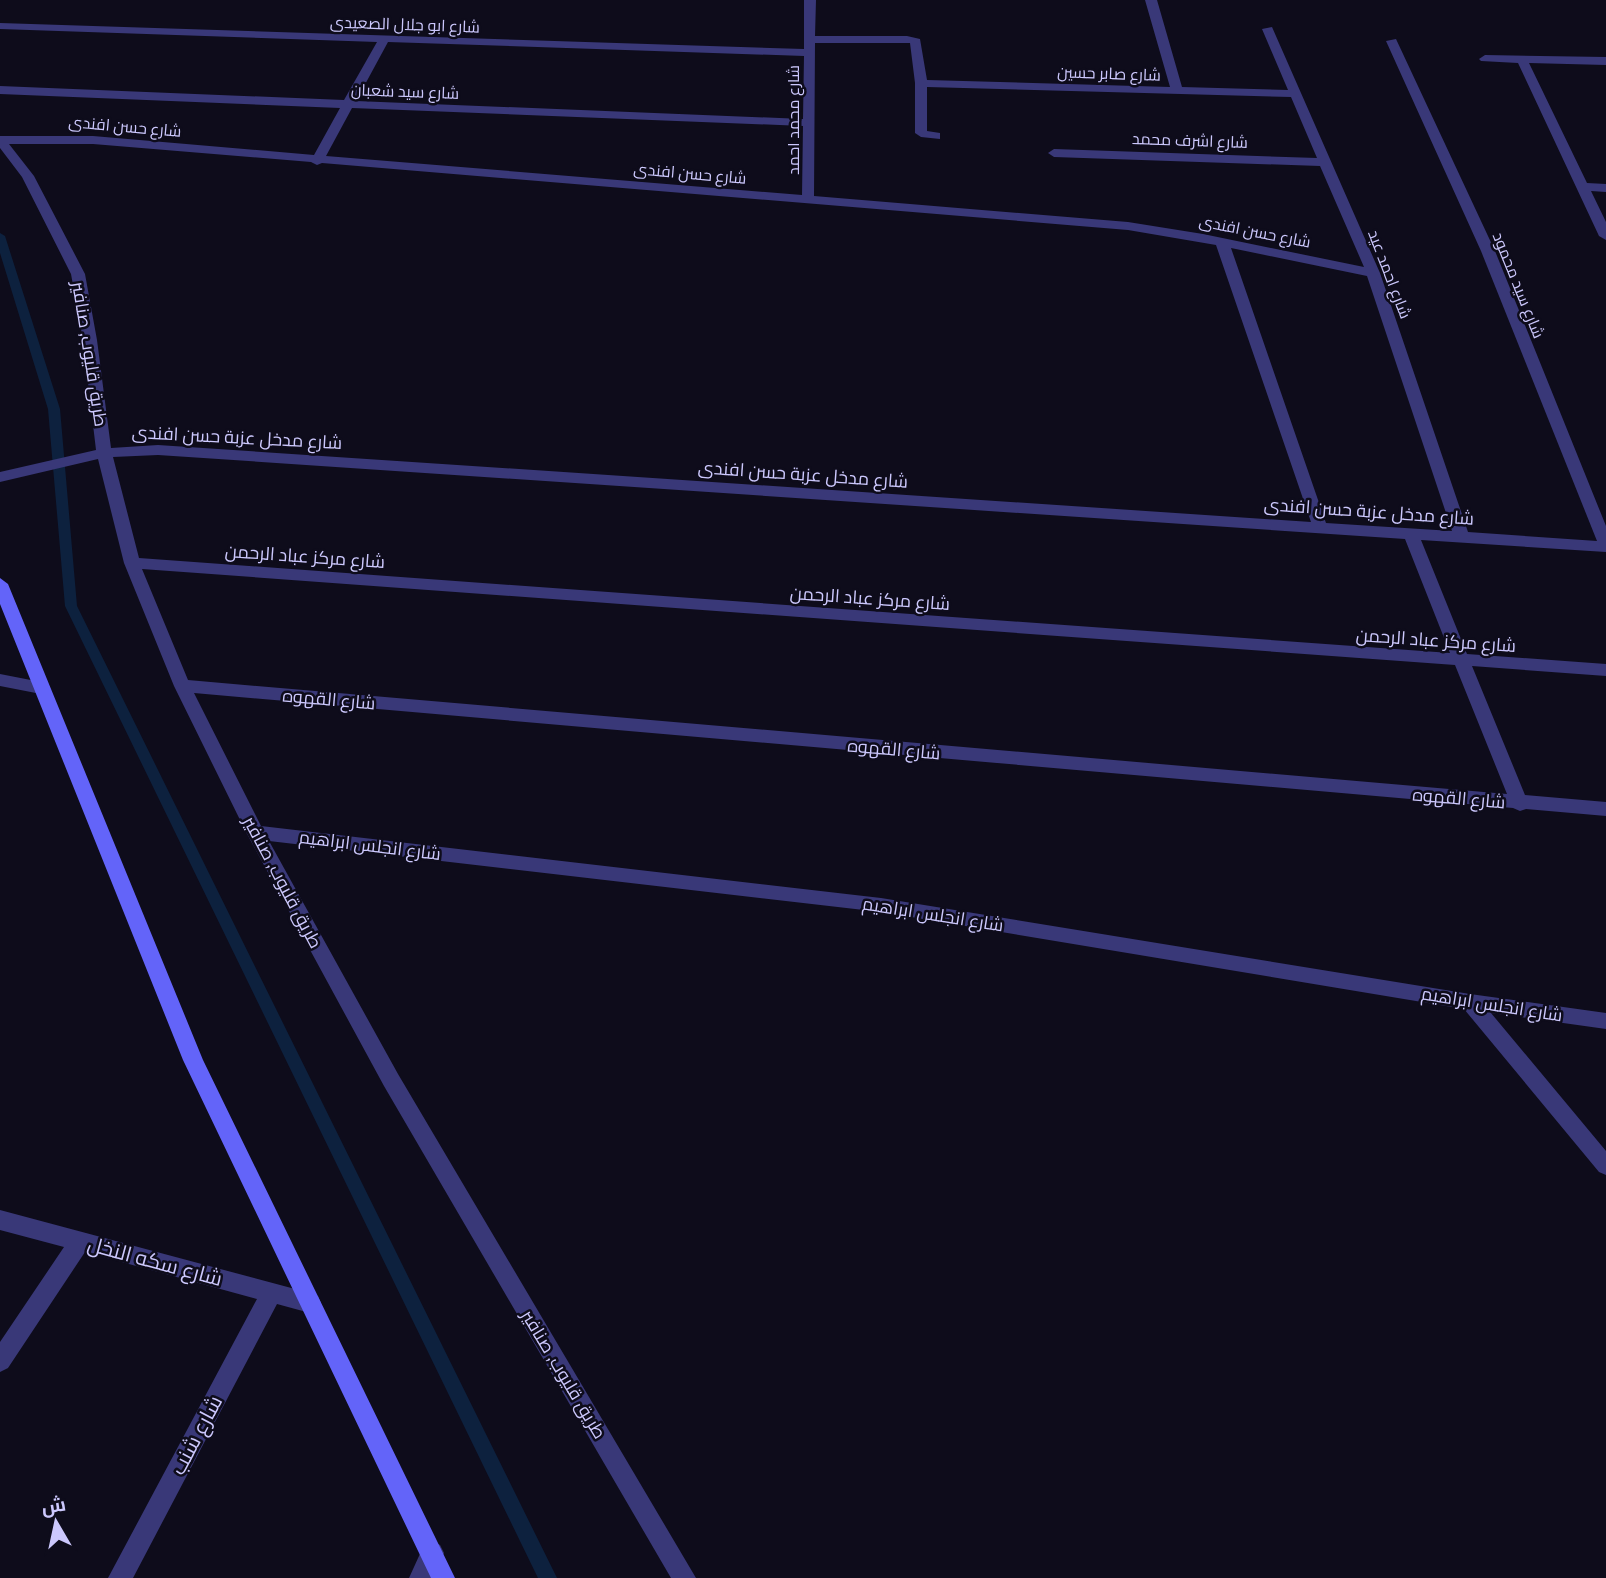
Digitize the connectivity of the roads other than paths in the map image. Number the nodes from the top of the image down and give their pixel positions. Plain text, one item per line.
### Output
1 (810, 0) edge
2 (1151, 0) edge
3 (0, 26) edge
4 (1268, 29) dead end
5 (384, 39) junction
6 (809, 40) junction
7 (1392, 41) dead end
8 (809, 53) junction
9 (1485, 59) dead end
10 (1522, 60) junction
11 (1606, 61) edge
12 (921, 83) junction
13 (0, 90) edge
14 (1177, 91) junction
15 (1296, 94) junction
16 (348, 104) junction
17 (808, 122) junction
18 (936, 136) dead end
19 (0, 140) edge
20 (1054, 153) dead end
21 (317, 160) junction
22 (1325, 162) junction
23 (1583, 187) junction
24 (1606, 188) edge
25 (808, 200) junction
26 (1606, 236) edge
27 (1222, 242) junction
28 (1373, 273) junction
29 (104, 453) junction
30 (0, 477) edge
31 (1320, 527) junction
32 (1410, 533) junction
33 (1462, 537) junction
34 (1606, 546) edge
35 (132, 563) junction
36 (0, 584) edge
37 (1463, 661) junction
38 (1606, 670) edge
39 (0, 681) edge
40 (181, 686) junction
41 (41, 688) junction
42 (1520, 804) junction
43 (1606, 810) edge
44 (256, 832) junction
45 (1470, 1002) junction
46 (1606, 1021) edge
47 (1606, 1166) edge
48 (0, 1220) edge
49 (81, 1240) junction
50 (272, 1293) junction
51 (310, 1303) junction
52 (0, 1361) edge
53 (432, 1553) junction
54 (120, 1578) edge
55 (421, 1578) edge
56 (443, 1578) edge
57 (684, 1578) edge

1 - 6 street, شارع محمد احمد
2 - 14 street
3 - 5 street, شارع ابو جلال الصعيدى
4 - 15 street, شارع احمد عيد
5 - 8 street, شارع ابو جلال الصعيدى
5 - 16 street
6 - 8 street, شارع محمد احمد
6 - 12 street, شارع محمد احمد
7 - 34 street, شارع سيد محمود
8 - 17 street, شارع محمد احمد
9 - 10 street
10 - 11 street
10 - 23 street
12 - 14 street, شارع صابر حسين
12 - 18 street
13 - 16 street, شارع سيد شعبان
14 - 15 street, شارع صابر حسين
15 - 22 street, شارع احمد عيد
16 - 17 street, شارع سيد شعبان
16 - 21 street
17 - 25 street, شارع محمد احمد
19 - 21 street, شارع حسن افندى
19 - 29 street, طريق قليوب, صنافير
20 - 22 street, شارع اشرف محمد
21 - 25 street, شارع حسن افندى
22 - 28 street, شارع احمد عيد
23 - 24 street
23 - 26 street
25 - 27 street, شارع حسن افندى
27 - 28 street, شارع حسن افندى
27 - 31 street
28 - 33 street, شارع احمد عيد
29 - 30 street, شارع مدخل عزبة حسن افندى
29 - 31 street, شارع مدخل عزبة حسن افندى
29 - 35 street, طريق قليوب, صنافير
31 - 32 street, شارع مدخل عزبة حسن افندى
32 - 33 street, شارع مدخل عزبة حسن افندى
32 - 37 street
33 - 34 street, شارع مدخل عزبة حسن افندى
35 - 37 street, شارع مركز عباد الرحمن
35 - 40 street, طريق قليوب, صنافير
36 - 41 street
37 - 38 street, شارع مركز عباد الرحمن
37 - 42 street
39 - 41 street
40 - 42 street, شارع القهوه
40 - 44 street, طريق قليوب, صنافير
41 - 51 street
42 - 43 street, شارع القهوه
44 - 45 street, شارع انجلس ابراهيم
44 - 57 street, طريق قليوب, صنافير
45 - 46 street, شارع انجلس ابراهيم
45 - 47 street
48 - 49 street, شارع سكه النخل
49 - 50 street, شارع سكه النخل
49 - 52 street
50 - 51 street, شارع سكه النخل
50 - 54 street, شارع شنب
51 - 53 street
53 - 55 street
53 - 56 street

